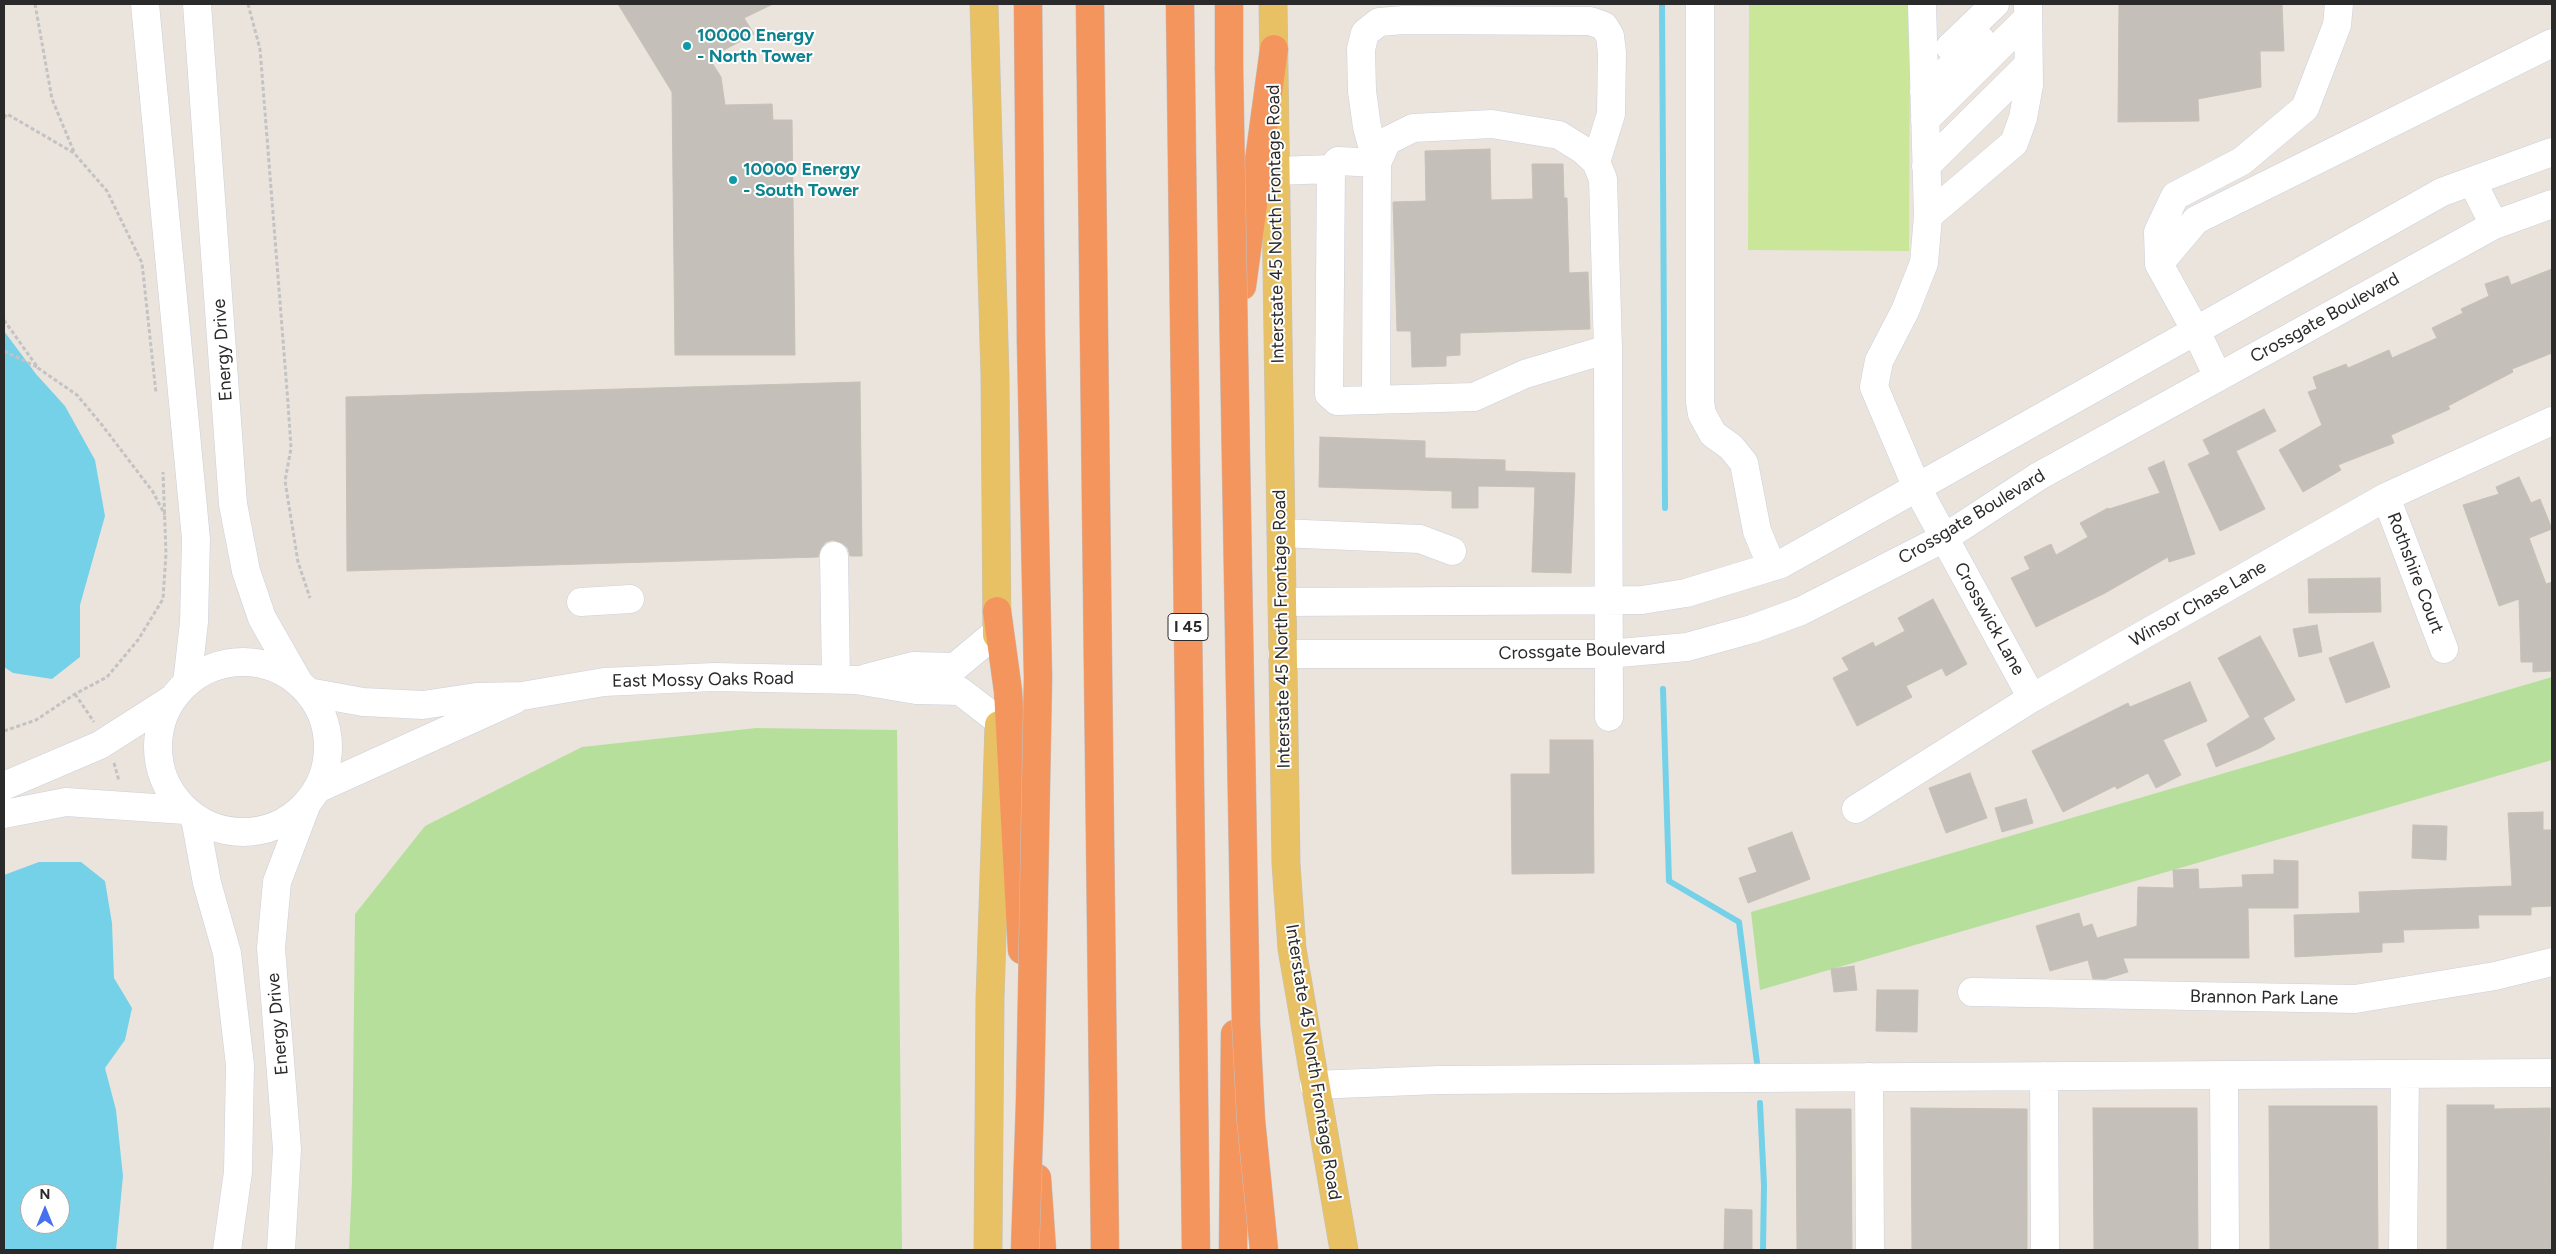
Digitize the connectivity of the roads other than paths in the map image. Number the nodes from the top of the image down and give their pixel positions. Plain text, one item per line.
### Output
1 (145, 4) edge
2 (197, 4) edge
3 (984, 4) edge
4 (1028, 4) edge
5 (1090, 4) edge
6 (1180, 4) edge
7 (1228, 4) edge
8 (1273, 4) edge
9 (1700, 4) edge
10 (1944, 4) edge
11 (1969, 4) edge
12 (1995, 4) edge
13 (2339, 4) edge
14 (1922, 24) edge
15 (2026, 27) edge
16 (2552, 43) edge
17 (1274, 50) junction
18 (1924, 82) junction
19 (1925, 129) junction
20 (2552, 152) edge
21 (1596, 162) junction
22 (1377, 163) junction
23 (1926, 166) junction
24 (1331, 169) junction
25 (1276, 170) junction
26 (2472, 181) junction
27 (2552, 204) edge
28 (1928, 216) junction
29 (2494, 225) junction
30 (2159, 264) junction
31 (2196, 331) junction
32 (1608, 349) junction
33 (2218, 377) junction
34 (1376, 399) junction
35 (2552, 421) edge
36 (1917, 488) junction
37 (2386, 497) junction
38 (1281, 533) junction
39 (1944, 538) junction
40 (1452, 550) dead end
41 (834, 556) dead end
42 (1772, 567) junction
43 (630, 599) dead end
44 (1609, 600) junction
45 (581, 602) dead end
46 (1282, 602) junction
47 (997, 621) junction
48 (2444, 649) dead end
49 (1282, 654) junction
50 (1608, 654) junction
51 (846, 680) junction
52 (303, 688) junction
53 (179, 691) junction
54 (522, 696) junction
55 (2032, 698) junction
56 (1609, 717) dead end
57 (999, 721) junction
58 (4, 786) edge
59 (312, 796) junction
60 (1856, 809) dead end
61 (4, 814) edge
62 (190, 814) junction
63 (2552, 962) edge
64 (1972, 992) dead end
65 (2552, 1073) edge
66 (2405, 1074) junction
67 (2224, 1075) junction
68 (2044, 1076) junction
69 (1868, 1077) junction
70 (1314, 1085) junction
71 (227, 1250) edge
72 (281, 1250) edge
73 (988, 1250) edge
74 (1025, 1250) edge
75 (1042, 1250) edge
76 (1105, 1250) edge
77 (1196, 1250) edge
78 (1233, 1250) edge
79 (1264, 1250) edge
80 (1344, 1250) edge
81 (1870, 1250) edge
82 (2045, 1250) edge
83 (2225, 1250) edge
84 (2403, 1250) edge

1 - 53 street
2 - 52 street, Energy Drive
3 - 47 main road
4 - 74 highway, bridge
5 - 76 highway
6 - 77 highway, I 45
7 - 79 highway, bridge
8 - 17 main road, Interstate 45 North Frontage Road
9 - 42 street
10 - 14 street
11 - 14 street
12 - 18 street
13 - 30 street
14 - 18 street, Crosswick Lane
15 - 18 street
15 - 19 street
15 - 23 street
15 - 28 street
16 - 30 street
17 - 25 main road, Interstate 45 North Frontage Road
17 - 78 highway
18 - 19 street, Crosswick Lane
19 - 23 street, Crosswick Lane
20 - 26 street
21 - 22 street
21 - 22 street
21 - 32 street
22 - 24 street
22 - 34 street
23 - 28 street, Crosswick Lane
24 - 25 street
24 - 34 street
25 - 38 main road, Interstate 45 North Frontage Road
26 - 29 street
26 - 31 street
27 - 29 street, Crossgate Boulevard
28 - 36 street, Crosswick Lane
29 - 33 street, Crossgate Boulevard
30 - 31 street
31 - 33 street
31 - 36 street
32 - 34 street
32 - 44 street
33 - 39 street, Crossgate Boulevard
35 - 37 street, Winsor Chase Lane
36 - 39 street, Crosswick Lane
36 - 42 street
37 - 48 street, Rothshire Court
37 - 55 street, Winsor Chase Lane
38 - 40 street
38 - 46 main road, Interstate 45 North Frontage Road
39 - 50 street, Crossgate Boulevard
39 - 55 street, Crosswick Lane
41 - 51 street
42 - 44 street
43 - 45 street
44 - 46 street
44 - 50 street
46 - 49 main road, Interstate 45 North Frontage Road
47 - 51 street, East Mossy Oaks Road
47 - 57 main road
47 - 75 highway
49 - 50 street, Crossgate Boulevard
49 - 70 main road, Interstate 45 North Frontage Road
50 - 56 street
51 - 54 street, East Mossy Oaks Road
51 - 57 street, East Mossy Oaks Road
52 - 53 street
52 - 54 street, East Mossy Oaks Road
52 - 59 street
53 - 58 street
53 - 62 street
54 - 59 street, East Mossy Oaks Road
55 - 60 street, Winsor Chase Lane
57 - 73 main road
59 - 62 street
59 - 72 street, Energy Drive
61 - 62 street
62 - 71 street
63 - 64 street, Brannon Park Lane
65 - 66 street
66 - 67 street
66 - 84 street
67 - 68 street
67 - 83 street
68 - 69 street
68 - 82 street
69 - 70 street
69 - 81 street
70 - 80 main road, Interstate 45 North Frontage Road

